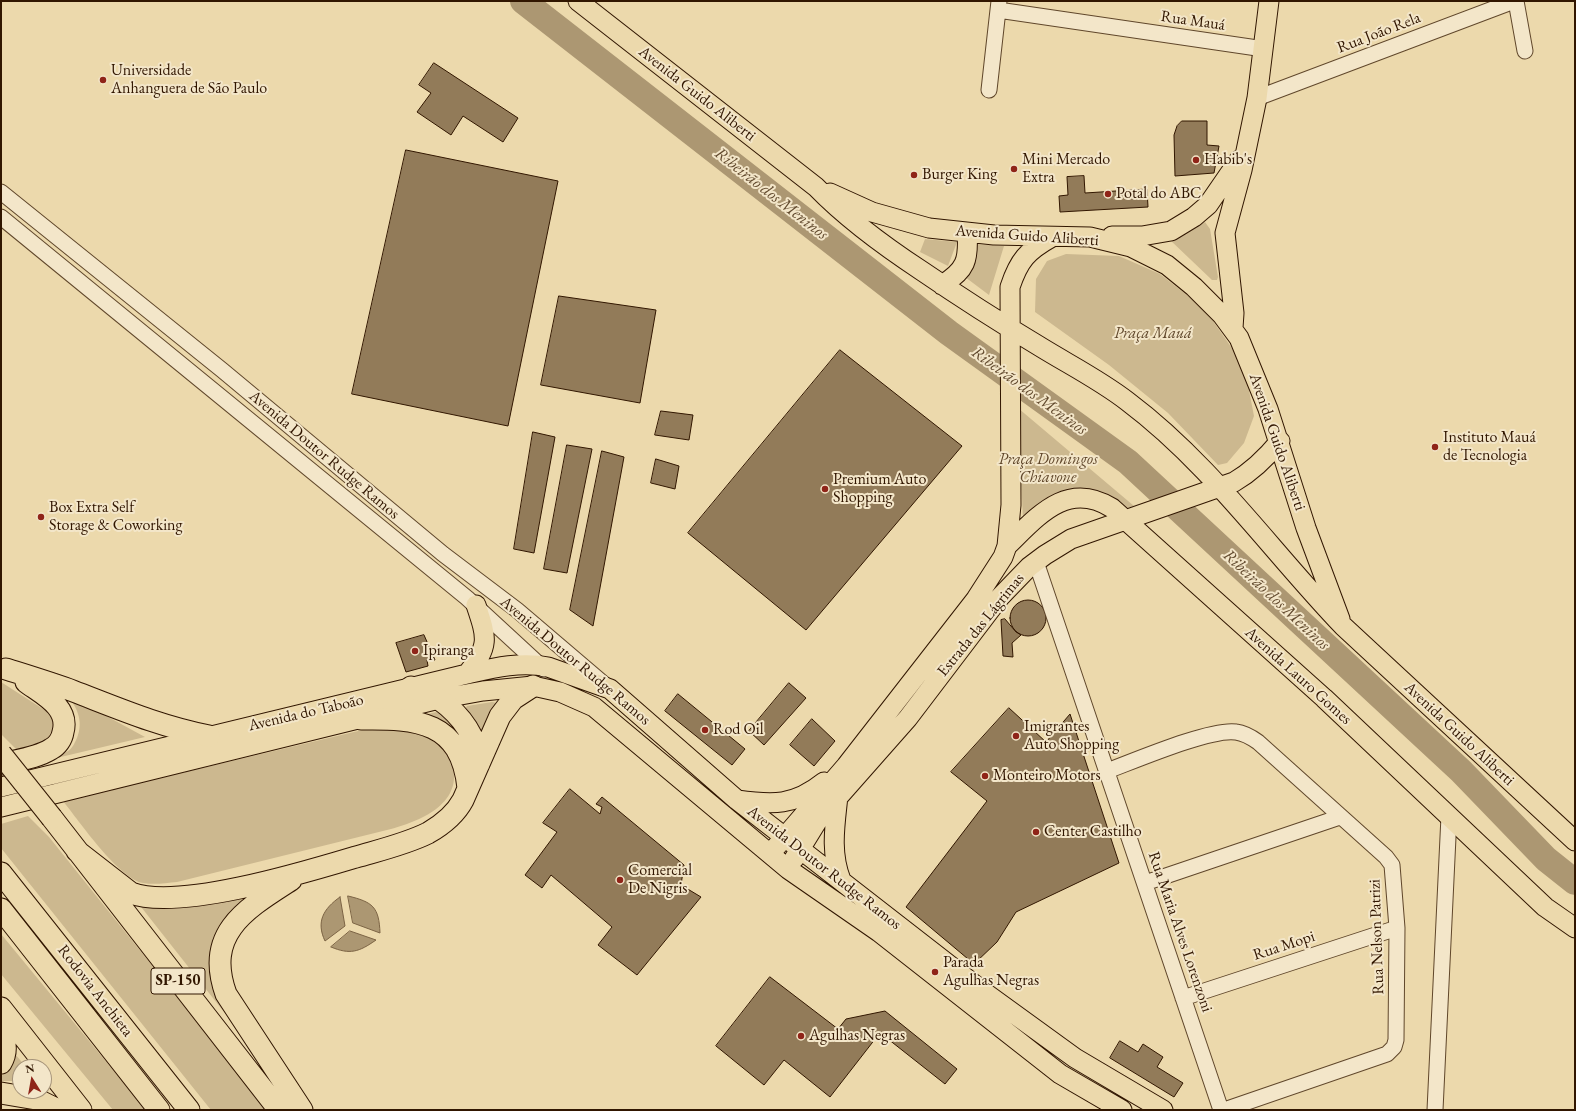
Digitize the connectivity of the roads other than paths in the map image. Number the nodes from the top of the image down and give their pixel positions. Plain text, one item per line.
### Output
1 (578, 1) edge
2 (1269, 1) edge
3 (1515, 1) edge
4 (999, 6) edge
5 (1264, 49) junction
6 (1525, 52) dead end
7 (989, 90) dead end
8 (1257, 98) junction
9 (1245, 151) junction
10 (816, 187) junction
11 (1, 192) edge
12 (1, 217) edge
13 (967, 232) junction
14 (1052, 237) junction
15 (1090, 237) junction
16 (942, 285) junction
17 (1010, 328) junction
18 (1233, 328) junction
19 (1280, 441) junction
20 (1220, 487) junction
21 (1134, 518) junction
22 (1007, 546) junction
23 (1036, 562) junction
24 (478, 582) junction
25 (471, 602) junction
26 (1343, 626) junction
27 (539, 665) junction
28 (3, 667) edge
29 (466, 674) junction
30 (533, 686) junction
31 (412, 687) junction
32 (610, 689) junction
33 (439, 699) junction
34 (594, 707) junction
35 (361, 719) junction
36 (209, 736) junction
37 (1, 754) edge
38 (1, 764) edge
39 (479, 764) junction
40 (846, 766) junction
41 (1107, 771) junction
42 (1, 787) edge
43 (468, 788) junction
44 (838, 796) junction
45 (737, 800) junction
46 (1, 807) edge
47 (1449, 816) junction
48 (1340, 817) junction
49 (783, 837) junction
50 (1575, 841) edge
51 (800, 849) junction
52 (77, 851) junction
53 (770, 855) junction
54 (788, 869) junction
55 (1, 873) edge
56 (300, 874) junction
57 (841, 880) junction
58 (1145, 883) junction
59 (1, 909) edge
60 (1397, 928) junction
61 (1575, 928) edge
62 (1183, 998) junction
63 (1, 1008) edge
64 (1, 1032) edge
65 (1, 1063) edge
66 (1, 1093) edge
67 (58, 1110) edge
68 (81, 1110) edge
69 (159, 1110) edge
70 (189, 1110) edge
71 (279, 1110) edge
72 (302, 1110) edge
73 (1122, 1110) edge
74 (1163, 1110) edge
75 (1222, 1110) edge
76 (1435, 1110) edge

1 - 10 main road, Avenida Guido Aliberti
2 - 5 main road
3 - 6 street
3 - 8 street, Rua João Rela
4 - 5 street, Rua Mauá
4 - 7 street
5 - 8 main road
8 - 9 main road
9 - 15 main road
9 - 18 main road
10 - 13 main road, Avenida Guido Aliberti
10 - 16 main road, Avenida Guido Aliberti
11 - 24 street, Avenida Doutor Rudge Ramos
12 - 25 street, Avenida Doutor Rudge Ramos
13 - 14 main road, Avenida Guido Aliberti
13 - 16 main road
14 - 15 main road, Avenida Guido Aliberti
14 - 17 main road, Estrada das Lágrimas
15 - 18 main road, Avenida Guido Aliberti
16 - 17 main road, Avenida Guido Aliberti
17 - 20 main road, Avenida Guido Aliberti
17 - 22 main road, Estrada das Lágrimas
18 - 19 main road, Avenida Guido Aliberti
19 - 20 main road, Estrada das Lágrimas
19 - 26 main road, Avenida Guido Aliberti
20 - 21 main road, Estrada das Lágrimas
20 - 26 main road, Avenida Guido Aliberti
21 - 22 main road, Avenida Lauro Gomes
21 - 23 main road, Estrada das Lágrimas
21 - 47 main road, Avenida Lauro Gomes
22 - 40 main road, Estrada das Lágrimas
23 - 41 street, Rua Maria Alves Lorenzoni
23 - 44 main road, Estrada das Lágrimas
24 - 25 street
24 - 32 street, Avenida Doutor Rudge Ramos
25 - 27 street, Avenida Doutor Rudge Ramos
25 - 29 main road
26 - 50 main road, Avenida Guido Aliberti
27 - 29 main road, Avenida do Taboão
27 - 32 main road, Avenida do Taboão
27 - 34 street, Avenida Doutor Rudge Ramos
28 - 36 highway
28 - 38 highway
29 - 31 main road, Avenida do Taboão
30 - 33 main road, Avenida do Taboão
30 - 34 main road, Avenida do Taboão
30 - 39 highway
31 - 33 highway
31 - 36 main road, Avenida do Taboão
32 - 45 main road, Avenida Doutor Rudge Ramos
33 - 35 main road, Avenida do Taboão
33 - 39 highway
34 - 53 main road, Avenida Doutor Rudge Ramos
35 - 43 highway
35 - 46 main road, Avenida do Taboão
36 - 42 main road, Avenida do Taboão
37 - 52 highway, SP-150, bridge
39 - 43 highway
40 - 45 main road
40 - 49 main road, Estrada das Lágrimas
41 - 48 street, Rua Nelson Patrizi
41 - 58 street, Rua Maria Alves Lorenzoni
43 - 56 highway
44 - 51 main road, Estrada das Lágrimas
44 - 57 main road
45 - 49 main road, Avenida Doutor Rudge Ramos
47 - 61 main road, Avenida Lauro Gomes
47 - 76 street
48 - 58 street
48 - 60 street, Rua Nelson Patrizi
49 - 51 main road, Avenida Doutor Rudge Ramos
49 - 53 main road, Estrada das Lágrimas
51 - 54 main road, Estrada das Lágrimas
51 - 57 main road, Avenida Doutor Rudge Ramos
52 - 56 highway
52 - 71 highway, SP-150
53 - 54 main road, Avenida Doutor Rudge Ramos
54 - 73 main road, Avenida Doutor Rudge Ramos
55 - 70 highway, Rodovia Anchieta
56 - 72 highway
57 - 74 main road, Avenida Doutor Rudge Ramos
58 - 62 street, Rua Maria Alves Lorenzoni
59 - 69 highway, Rodovia Anchieta
60 - 62 street, Rua Mopi
60 - 75 street, Rua Nelson Patrizi
62 - 75 street, Rua Maria Alves Lorenzoni
63 - 68 highway
64 - 65 highway
66 - 67 highway

